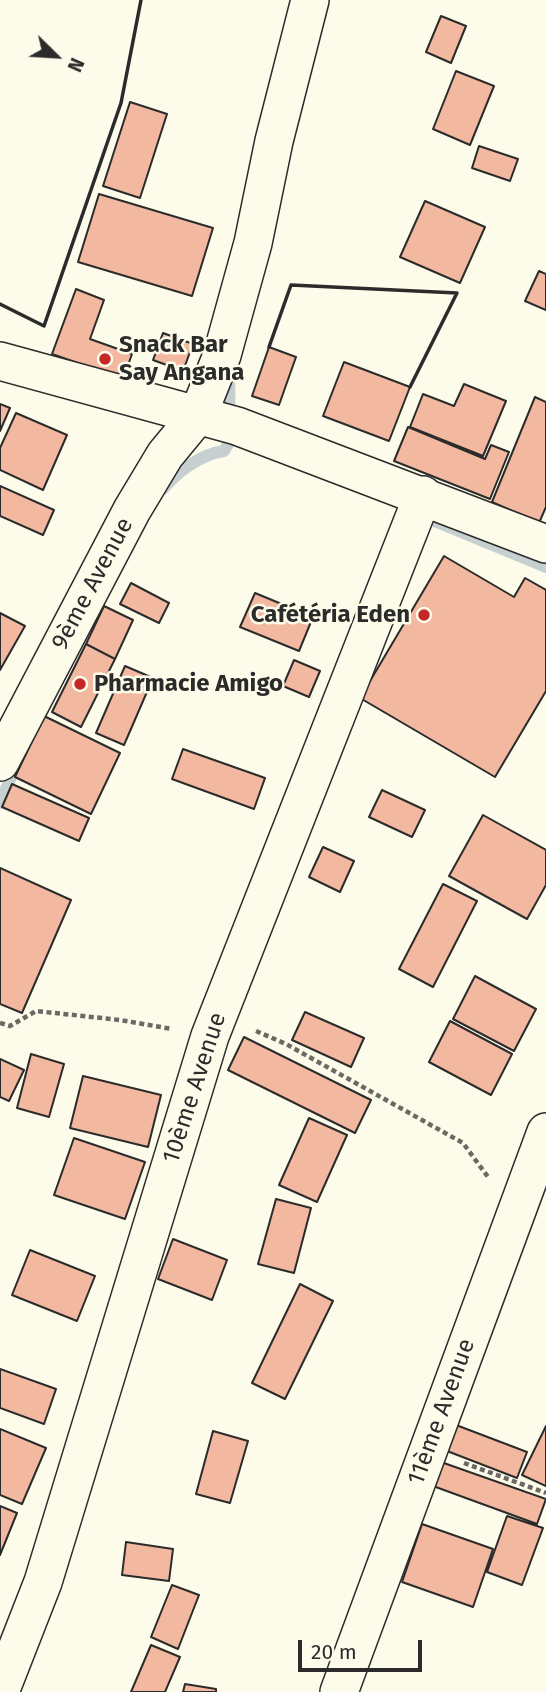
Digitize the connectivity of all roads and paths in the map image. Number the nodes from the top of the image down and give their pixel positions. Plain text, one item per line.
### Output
1 (310, 0) edge
2 (1, 360) edge
3 (220, 421) junction
4 (417, 510) junction
5 (546, 544) edge
6 (0, 762) edge
7 (0, 1023) edge
8 (209, 1036) junction
9 (546, 1132) edge
10 (512, 1221) junction
11 (0, 1692) edge
12 (339, 1692) edge

1 - 3 street, 9ème Avenue
2 - 3 street
3 - 4 street
3 - 6 street, 9ème Avenue
4 - 5 street
4 - 8 street, 10ème Avenue
7 - 8 path
8 - 10 path
8 - 11 street, 10ème Avenue
9 - 10 street, 11ème Avenue
10 - 12 street, 11ème Avenue

